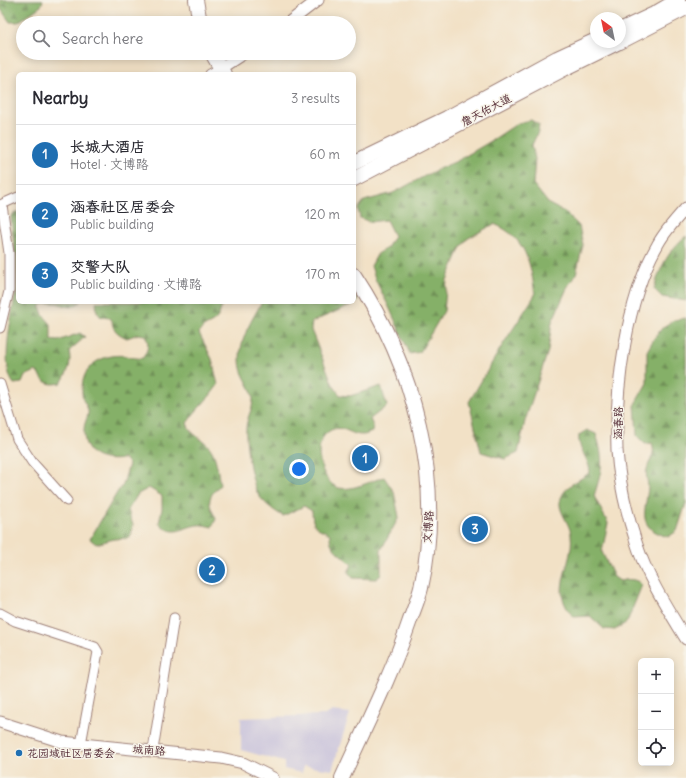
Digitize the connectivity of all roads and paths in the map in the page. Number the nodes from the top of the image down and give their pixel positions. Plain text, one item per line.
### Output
1 (196, 0) edge
2 (318, 0) edge
3 (678, 0) edge
4 (686, 8) edge
5 (199, 16) edge
6 (297, 16) edge
7 (626, 27) edge
8 (626, 39) edge
9 (590, 43) edge
10 (608, 48) edge
11 (215, 60) edge
12 (235, 60) edge
13 (219, 72) edge
14 (356, 162) edge
15 (356, 178) edge
16 (16, 198) edge
17 (1, 205) edge
18 (686, 208) edge
19 (356, 278) edge
20 (0, 328) edge
21 (0, 384) edge
22 (67, 501) dead end
23 (0, 613) edge
24 (174, 618) dead end
25 (686, 640) edge
26 (0, 722) edge
27 (81, 744) junction
28 (153, 750) junction
29 (273, 778) edge
30 (342, 778) edge

1 - 5 main road
2 - 6 street
3 - 7 main road
4 - 8 main road, 詹天佑大道
9 - 14 main road, 詹天佑大道
10 - 15 main road, 詹天佑大道
11 - 13 main road
12 - 13 street
16 - 17 street
17 - 20 street
18 - 25 street, 涵春路
19 - 30 main road, 文博路
21 - 22 street
23 - 27 street
24 - 28 street
26 - 27 street, 城南路
27 - 28 street, 城南路
28 - 29 street, 城南路

